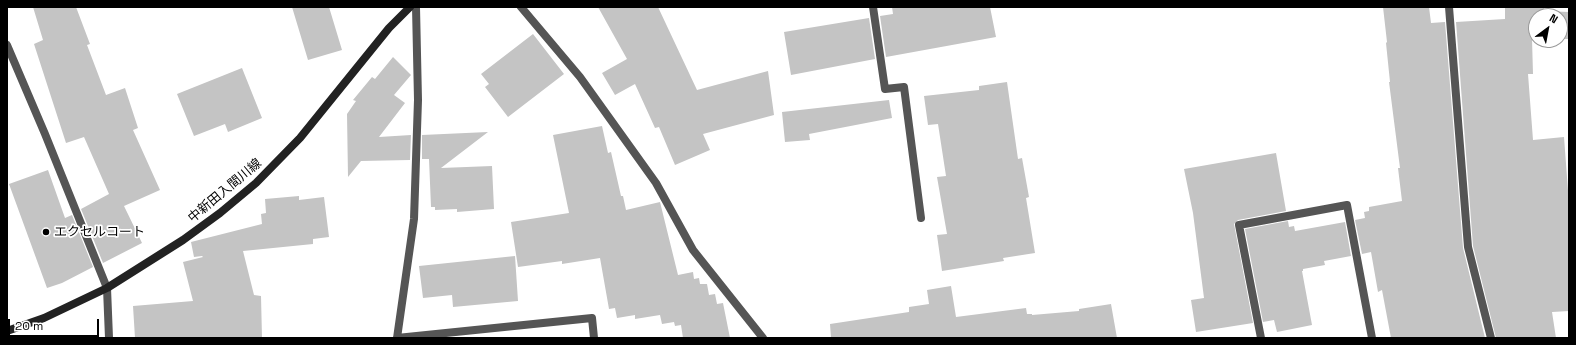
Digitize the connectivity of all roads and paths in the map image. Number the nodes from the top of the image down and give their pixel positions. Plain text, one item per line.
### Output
1 (410, 7) edge
2 (416, 7) edge
3 (521, 7) edge
4 (873, 7) edge
5 (1449, 7) edge
6 (7, 44) edge
7 (921, 218) dead end
8 (107, 288) junction
9 (7, 331) edge
10 (109, 338) edge
11 (397, 338) edge
12 (594, 338) edge
13 (763, 338) edge
14 (1261, 338) edge
15 (1372, 338) edge
16 (1491, 338) edge

1 - 8 main road, 中新田入間川線
2 - 11 street
3 - 13 street
4 - 7 street
5 - 16 street
6 - 8 street
8 - 9 main road, 中新田入間川線
8 - 10 street
11 - 12 street
14 - 15 street

